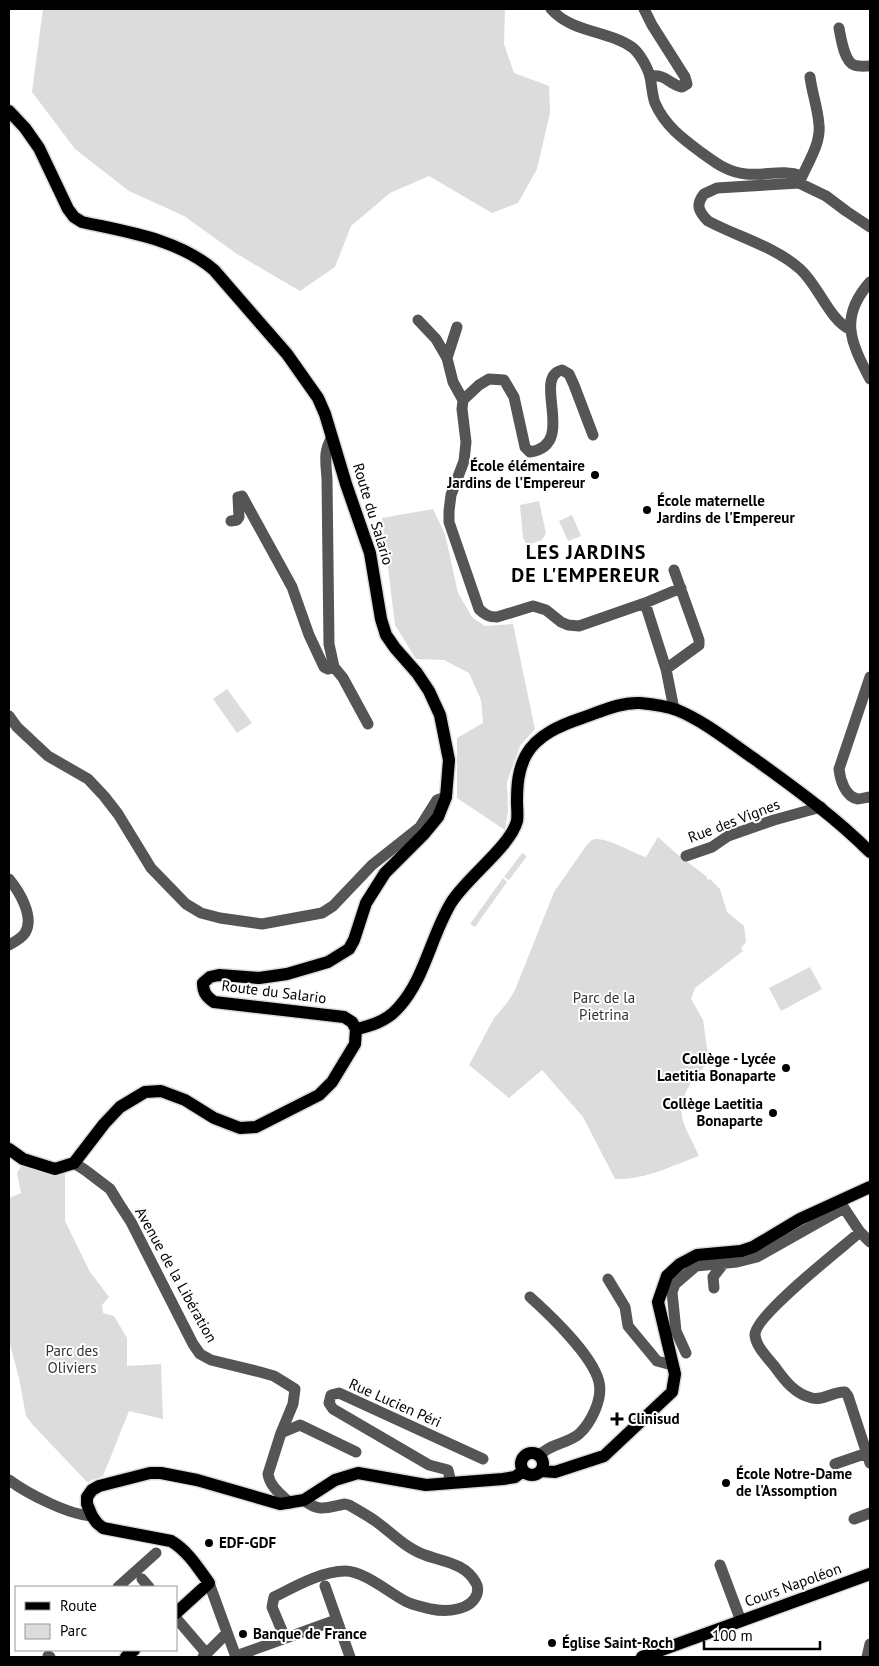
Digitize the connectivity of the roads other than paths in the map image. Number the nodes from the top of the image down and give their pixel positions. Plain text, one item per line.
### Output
1 (551, 9) edge
2 (644, 9) edge
3 (839, 28) dead end
4 (870, 66) edge
5 (650, 76) junction
6 (810, 77) dead end
7 (9, 112) edge
8 (801, 179) junction
9 (870, 227) edge
10 (870, 282) edge
11 (418, 320) dead end
12 (457, 327) dead end
13 (850, 330) junction
14 (447, 358) junction
15 (866, 363) edge
16 (870, 379) edge
17 (463, 400) junction
18 (592, 435) dead end
19 (332, 437) junction
20 (231, 521) dead end
21 (674, 570) dead end
22 (682, 588) junction
23 (645, 603) junction
24 (334, 668) junction
25 (666, 668) junction
26 (870, 677) edge
27 (674, 709) junction
28 (9, 716) edge
29 (368, 724) dead end
30 (446, 797) junction
31 (870, 797) edge
32 (821, 807) junction
33 (870, 852) edge
34 (686, 856) dead end
35 (9, 879) edge
36 (9, 945) edge
37 (356, 1029) junction
38 (9, 1149) edge
39 (74, 1163) junction
40 (870, 1187) edge
41 (838, 1206) junction
42 (860, 1232) junction
43 (870, 1242) edge
44 (724, 1263) junction
45 (608, 1278) dead end
46 (714, 1288) dead end
47 (530, 1297) dead end
48 (686, 1353) dead end
49 (672, 1365) junction
50 (281, 1433) junction
51 (356, 1452) dead end
52 (539, 1456) junction
53 (869, 1456) edge
54 (482, 1459) dead end
55 (835, 1464) dead end
56 (541, 1471) junction
57 (523, 1472) junction
58 (9, 1480) edge
59 (451, 1483) junction
60 (304, 1500) junction
61 (290, 1503) junction
62 (870, 1513) edge
63 (92, 1516) junction
64 (854, 1519) dead end
65 (156, 1553) dead end
66 (720, 1565) dead end
67 (870, 1574) edge
68 (142, 1579) edge
69 (210, 1583) junction
70 (121, 1586) edge
71 (325, 1586) dead end
72 (178, 1611) edge
73 (336, 1620) junction
74 (178, 1621) edge
75 (741, 1621) junction
76 (227, 1633) junction
77 (285, 1638) junction
78 (870, 1644) edge
79 (205, 1655) edge
80 (236, 1656) edge
81 (350, 1657) edge
82 (642, 1657) edge
83 (867, 1657) edge

1 - 5 street
2 - 5 street
3 - 4 street
5 - 8 street
6 - 8 street
7 - 19 main road, Route du Salario
8 - 9 street
8 - 13 street
10 - 13 street
11 - 14 street
12 - 14 street
13 - 15 street
14 - 17 street
15 - 16 street
17 - 18 street
17 - 23 street
19 - 24 street
19 - 30 main road, Route du Salario
20 - 24 street
21 - 22 street
22 - 23 street
22 - 25 street
23 - 25 street
24 - 29 street
25 - 27 street
26 - 31 street
27 - 32 main road
27 - 37 main road
28 - 30 street
30 - 37 main road, Route du Salario
32 - 33 main road
32 - 34 street, Rue des Vignes
35 - 36 street
37 - 39 main road
38 - 39 main road
39 - 50 street, Avenue de la Libération
40 - 41 main road
41 - 42 street
41 - 44 street
41 - 49 main road
42 - 43 street
42 - 53 street
44 - 46 street
44 - 48 street
45 - 49 street
47 - 52 street
49 - 56 main road
50 - 51 street
50 - 61 street
52 - 56 main road
52 - 57 main road
53 - 55 street
54 - 59 street, Rue Lucien Péri
56 - 57 main road
57 - 59 main road
58 - 63 street
59 - 60 main road
60 - 61 main road
60 - 77 street
61 - 63 main road
62 - 64 street
63 - 69 main road
65 - 68 street
66 - 75 street
67 - 75 main road, Cours Napoléon
68 - 70 street
69 - 72 main road
69 - 76 street
71 - 73 street
73 - 77 street
73 - 81 street
74 - 79 street
75 - 82 main road, Cours Napoléon
76 - 79 street
76 - 80 street
77 - 80 street
78 - 83 street

